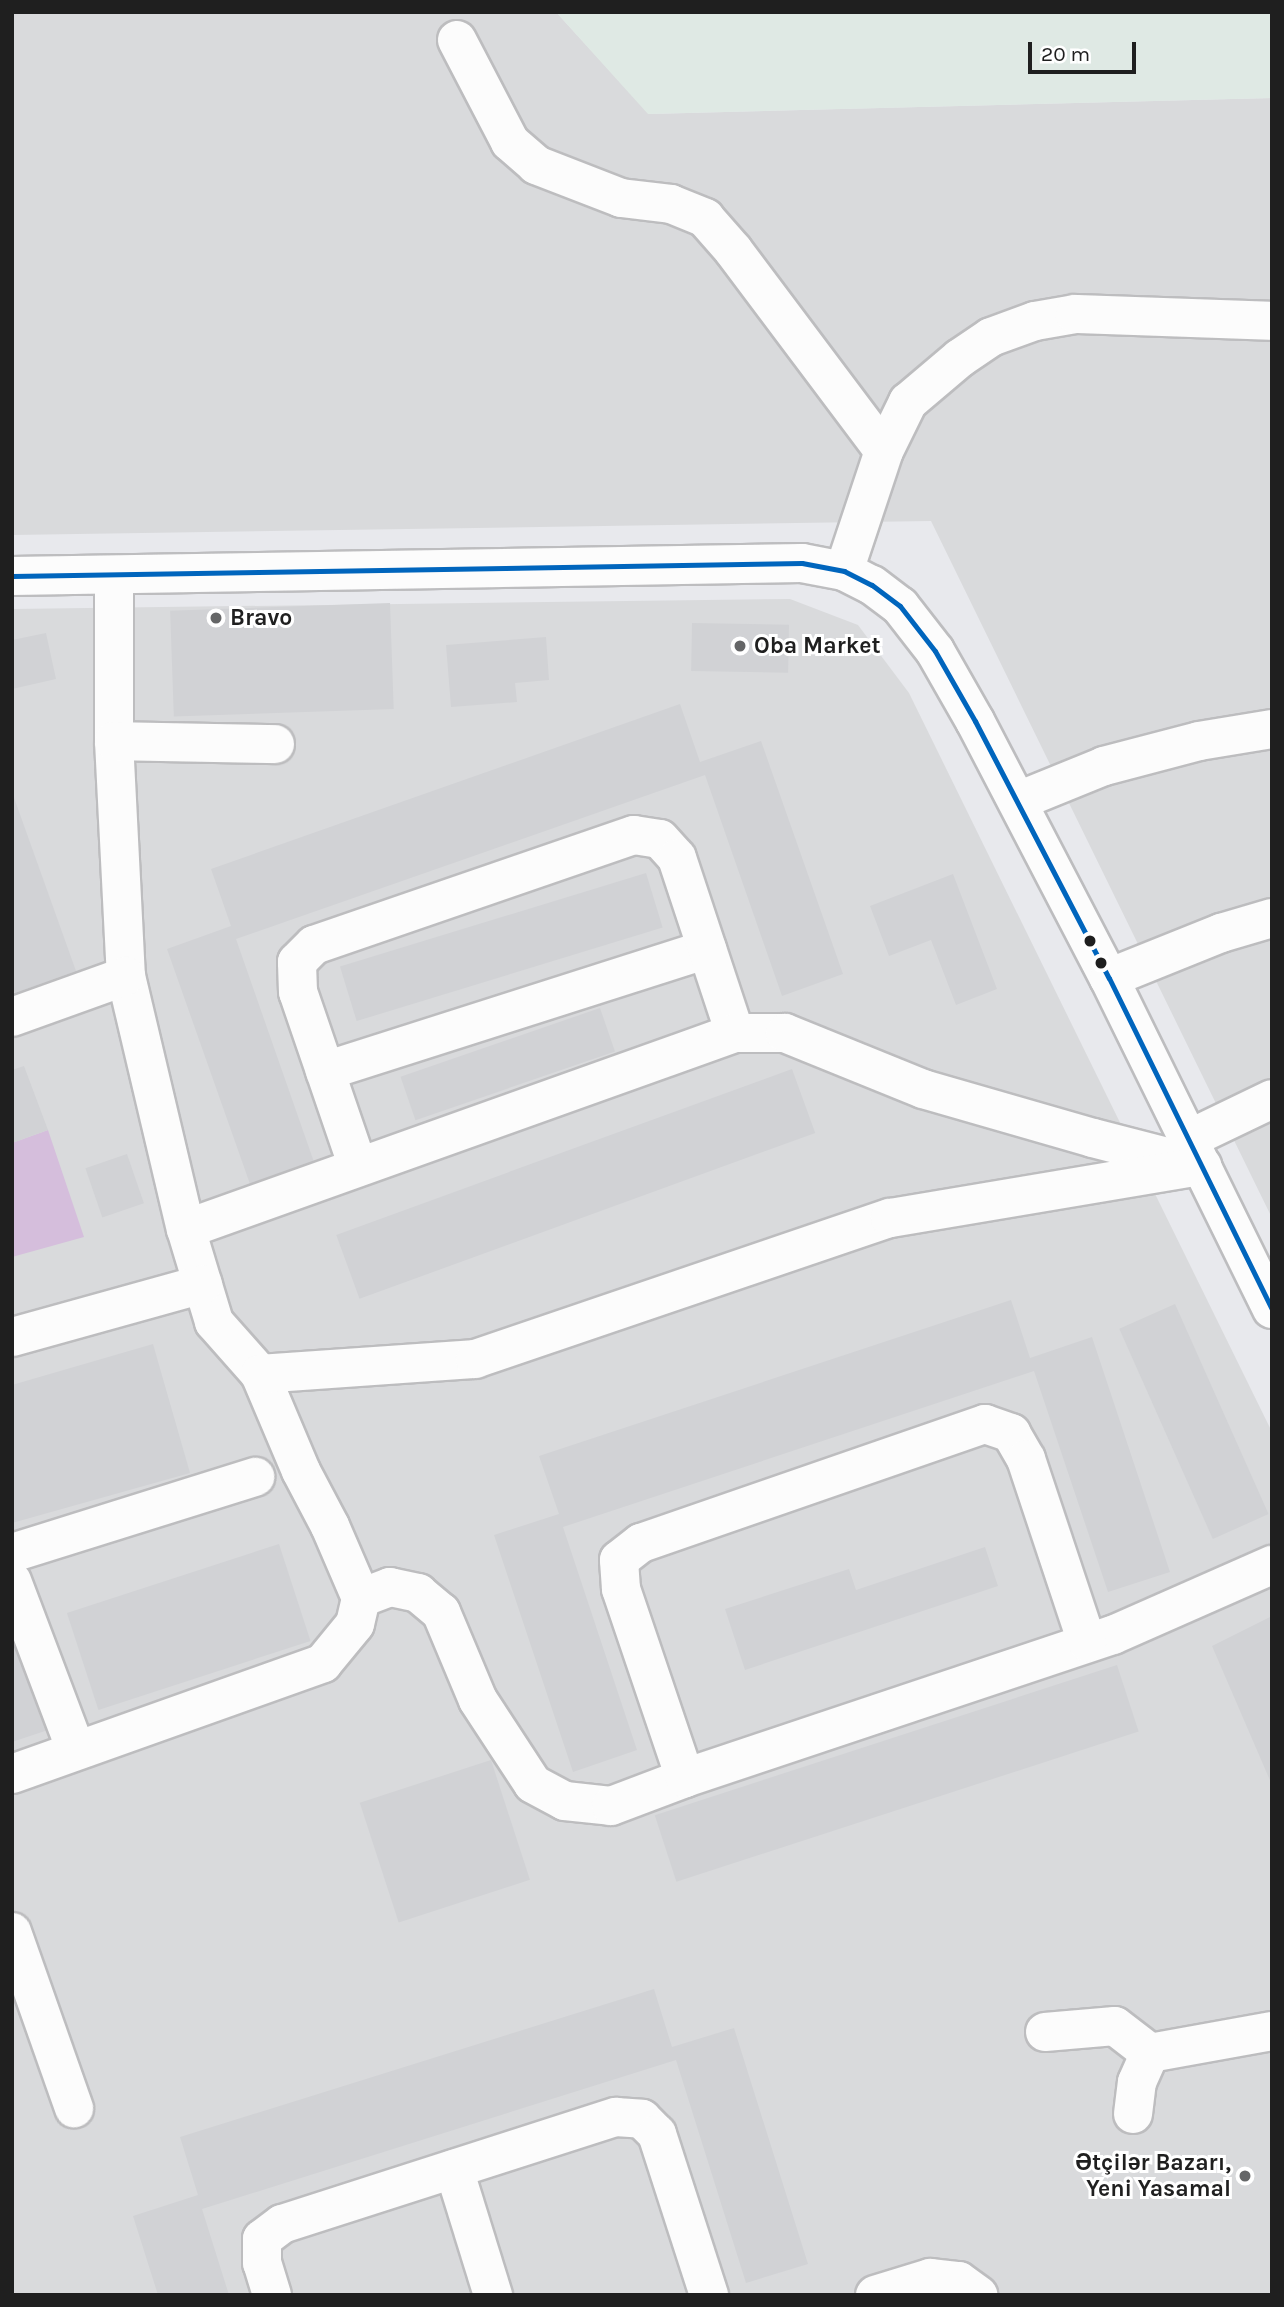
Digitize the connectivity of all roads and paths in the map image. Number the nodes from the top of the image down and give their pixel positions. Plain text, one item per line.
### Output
1 (457, 40) dead end
2 (1272, 321) edge
3 (884, 451) junction
4 (844, 571) junction
5 (114, 575) junction
6 (12, 576) edge
7 (1272, 729) edge
8 (114, 741) junction
9 (275, 744) dead end
10 (1018, 800) junction
11 (1272, 918) edge
12 (707, 949) junction
13 (126, 976) junction
14 (1109, 978) junction
15 (12, 1017) edge
16 (736, 1033) junction
17 (325, 1071) junction
18 (1272, 1098) edge
19 (1195, 1152) junction
20 (358, 1167) junction
21 (186, 1228) junction
22 (203, 1284) junction
23 (1272, 1309) edge
24 (12, 1337) edge
25 (260, 1374) junction
26 (255, 1477) dead end
27 (12, 1553) edge
28 (1272, 1565) edge
29 (12, 1581) edge
30 (361, 1598) junction
31 (1087, 1642) junction
32 (76, 1750) junction
33 (12, 1774) edge
34 (685, 1778) junction
35 (12, 1932) edge
36 (1272, 2031) edge
37 (1045, 2032) dead end
38 (1150, 2053) junction
39 (74, 2108) dead end
40 (1133, 2114) dead end
41 (454, 2169) junction
42 (272, 2295) edge
43 (493, 2295) edge
44 (709, 2295) edge
45 (875, 2295) edge
46 (978, 2295) edge

1 - 3 street
2 - 3 street
3 - 4 street
4 - 5 street
4 - 10 street
5 - 6 street
5 - 8 street
7 - 10 street
8 - 9 street
8 - 13 street
10 - 14 street
11 - 14 street
12 - 16 street
12 - 17 street
12 - 17 street
13 - 15 street
13 - 21 street
14 - 19 street
16 - 19 street
16 - 20 street
17 - 20 street
18 - 19 street
19 - 23 street
19 - 25 street
20 - 21 street
21 - 22 street
22 - 24 street
22 - 25 street
25 - 30 street
26 - 27 street
28 - 31 street
29 - 32 street
30 - 32 street
30 - 34 street
31 - 34 street
31 - 34 street
32 - 33 street
35 - 39 street
36 - 38 street
37 - 38 street
38 - 40 street
41 - 42 street
41 - 43 street
41 - 44 street
45 - 46 street

